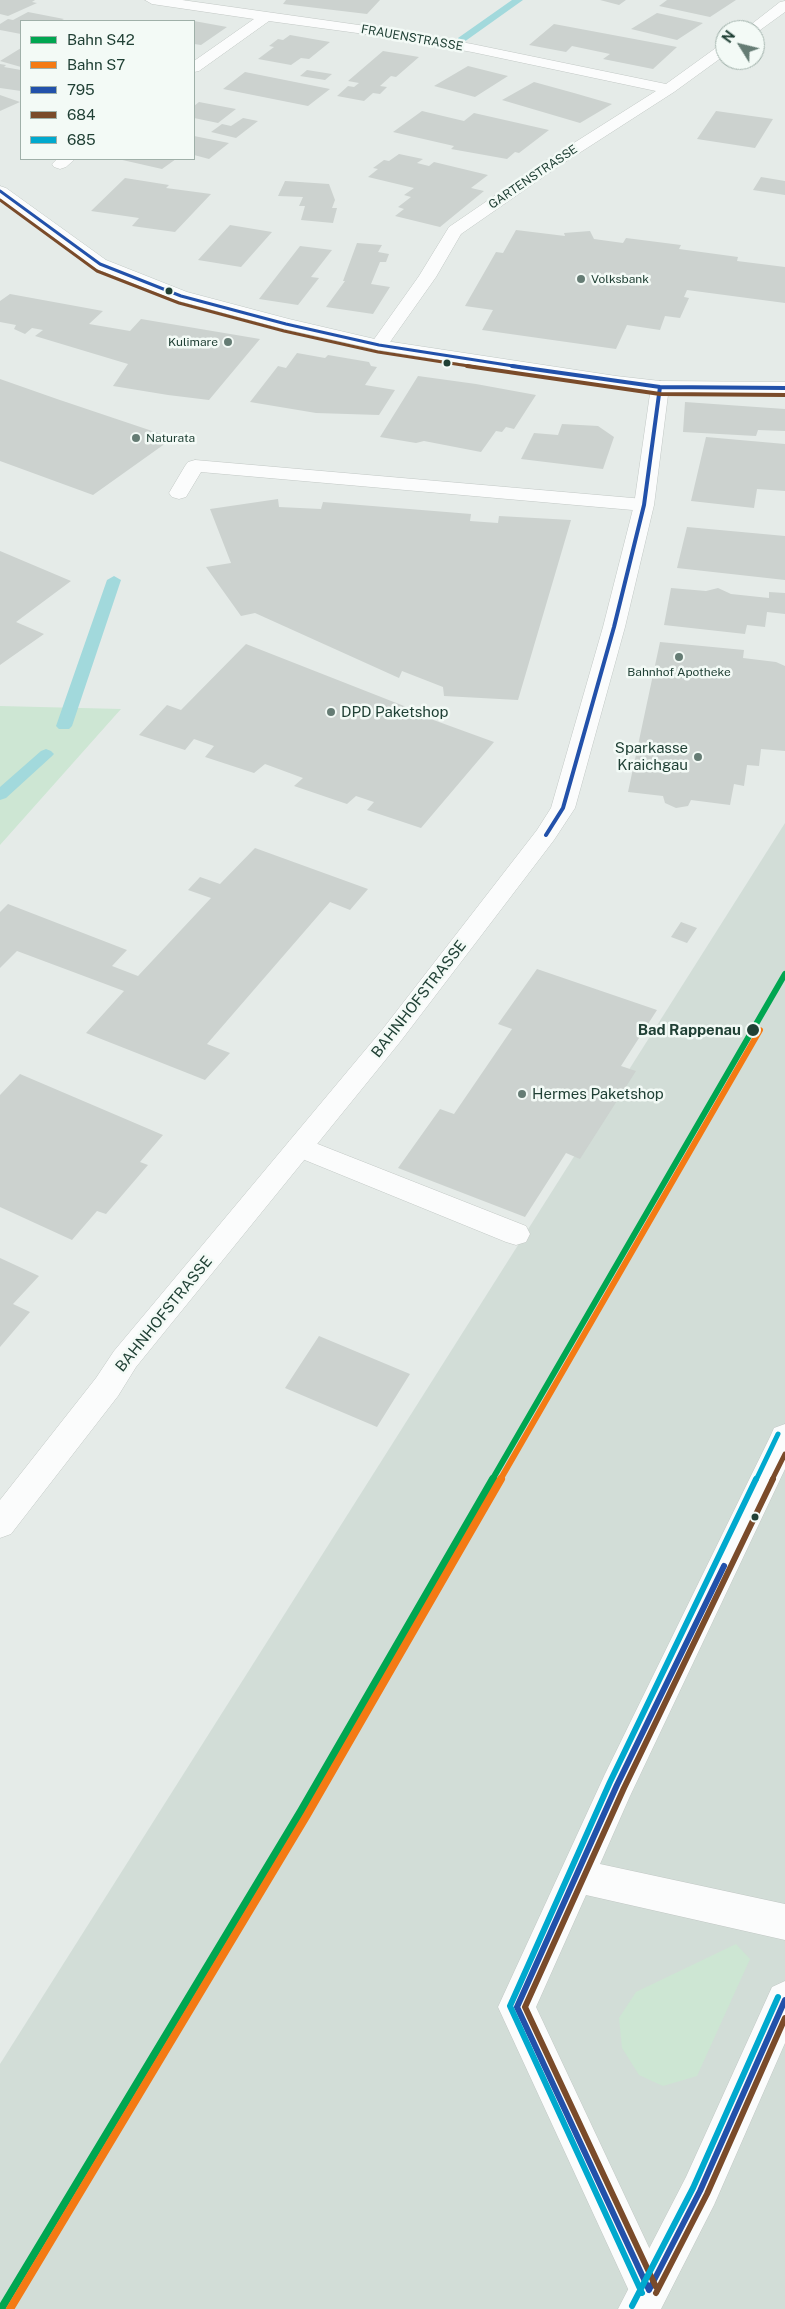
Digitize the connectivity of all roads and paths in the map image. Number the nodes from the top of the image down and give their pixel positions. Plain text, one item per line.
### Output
1 (152, 0) edge
2 (785, 5) edge
3 (268, 15) junction
4 (765, 20) edge
5 (715, 55) edge
6 (195, 67) edge
7 (669, 89) junction
8 (0, 190) edge
9 (379, 345) junction
10 (660, 387) junction
11 (785, 388) edge
12 (178, 494) dead end
13 (644, 505) junction
14 (300, 1147) junction
15 (516, 1234) dead end
16 (785, 1437) edge
17 (0, 1524) edge
18 (576, 1876) junction
19 (785, 1922) edge
20 (785, 2000) edge
21 (644, 2300) edge

1 - 3 street, FRAUENSTRASSE
2 - 4 street
3 - 6 street
3 - 7 street, FRAUENSTRASSE
5 - 7 street, GARTENSTRASSE
7 - 9 street, GARTENSTRASSE
8 - 9 street
9 - 10 street
10 - 11 street
10 - 13 street, BAHNHOFSTRASSE
12 - 13 street
13 - 14 street, BAHNHOFSTRASSE
14 - 15 street
14 - 17 street, BAHNHOFSTRASSE
16 - 18 street
18 - 19 street
18 - 21 street
20 - 21 street

